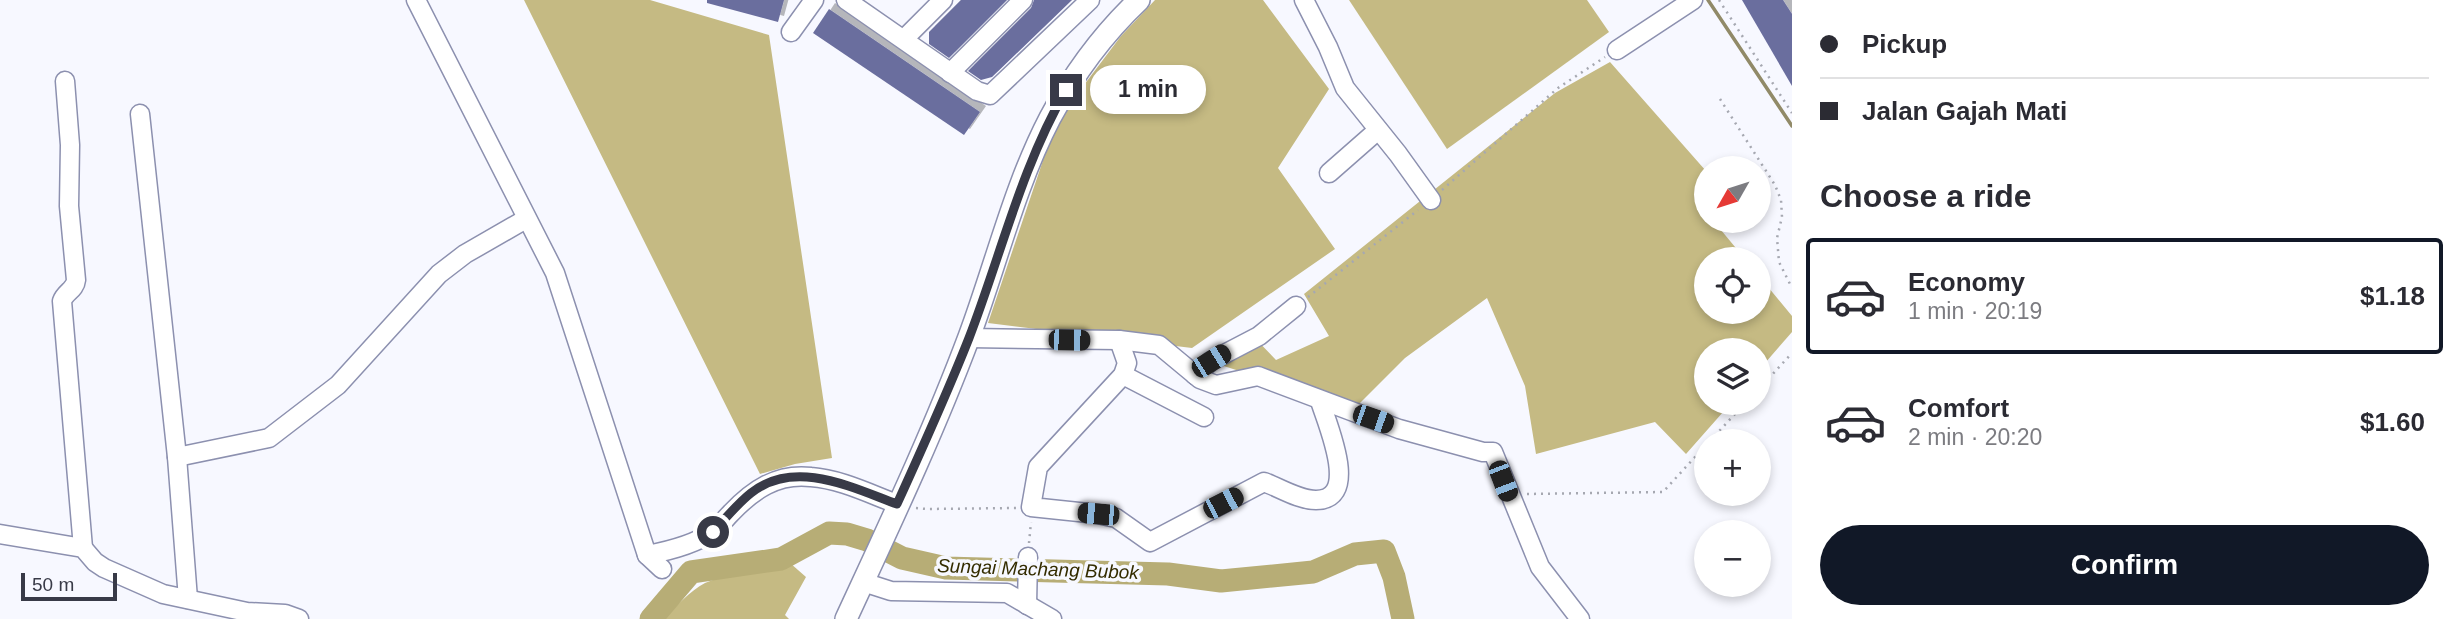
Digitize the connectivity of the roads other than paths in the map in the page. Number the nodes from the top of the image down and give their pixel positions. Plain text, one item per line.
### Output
1 (416, 0) edge
2 (814, 0) edge
3 (846, 0) edge
4 (943, 0) edge
5 (1023, 0) edge
6 (1090, 0) edge
7 (1139, 0) edge
8 (1304, 0) edge
9 (1693, 0) edge
10 (791, 32) dead end
11 (904, 39) junction
12 (1617, 50) road end
13 (950, 73) junction
14 (65, 81) dead end
15 (140, 114) dead end
16 (1378, 130) junction
17 (1329, 173) dead end
18 (1431, 200) road end
19 (526, 219) junction
20 (1296, 306) road end
21 (969, 338) junction
22 (1119, 340) junction
23 (1123, 375) junction
24 (1195, 375) junction
25 (1320, 401) junction
26 (1205, 417) dead end
27 (177, 457) junction
28 (897, 504) junction
29 (0, 534) edge
30 (83, 548) junction
31 (647, 555) junction
32 (1028, 557) road end
33 (662, 569) dead end
34 (866, 575) junction
35 (188, 599) junction
36 (1027, 605) junction
37 (299, 619) edge
38 (846, 619) edge
39 (1052, 619) edge
40 (1580, 619) edge

1 - 19 street
2 - 10 street
3 - 11 street
4 - 11 street
5 - 13 street
6 - 13 street
7 - 21 main road
8 - 16 street
9 - 12 street
11 - 13 street
14 - 30 street
15 - 27 street
16 - 17 street
16 - 18 street
19 - 27 street
19 - 31 street
20 - 24 street
21 - 22 street
21 - 28 main road
22 - 23 street
22 - 24 street
23 - 25 street
23 - 26 street
24 - 25 street
25 - 40 street
27 - 35 street
28 - 31 street
28 - 34 main road
29 - 30 street
30 - 35 street
31 - 33 street
32 - 36 street
34 - 36 street
34 - 38 main road
35 - 37 street
36 - 39 street

